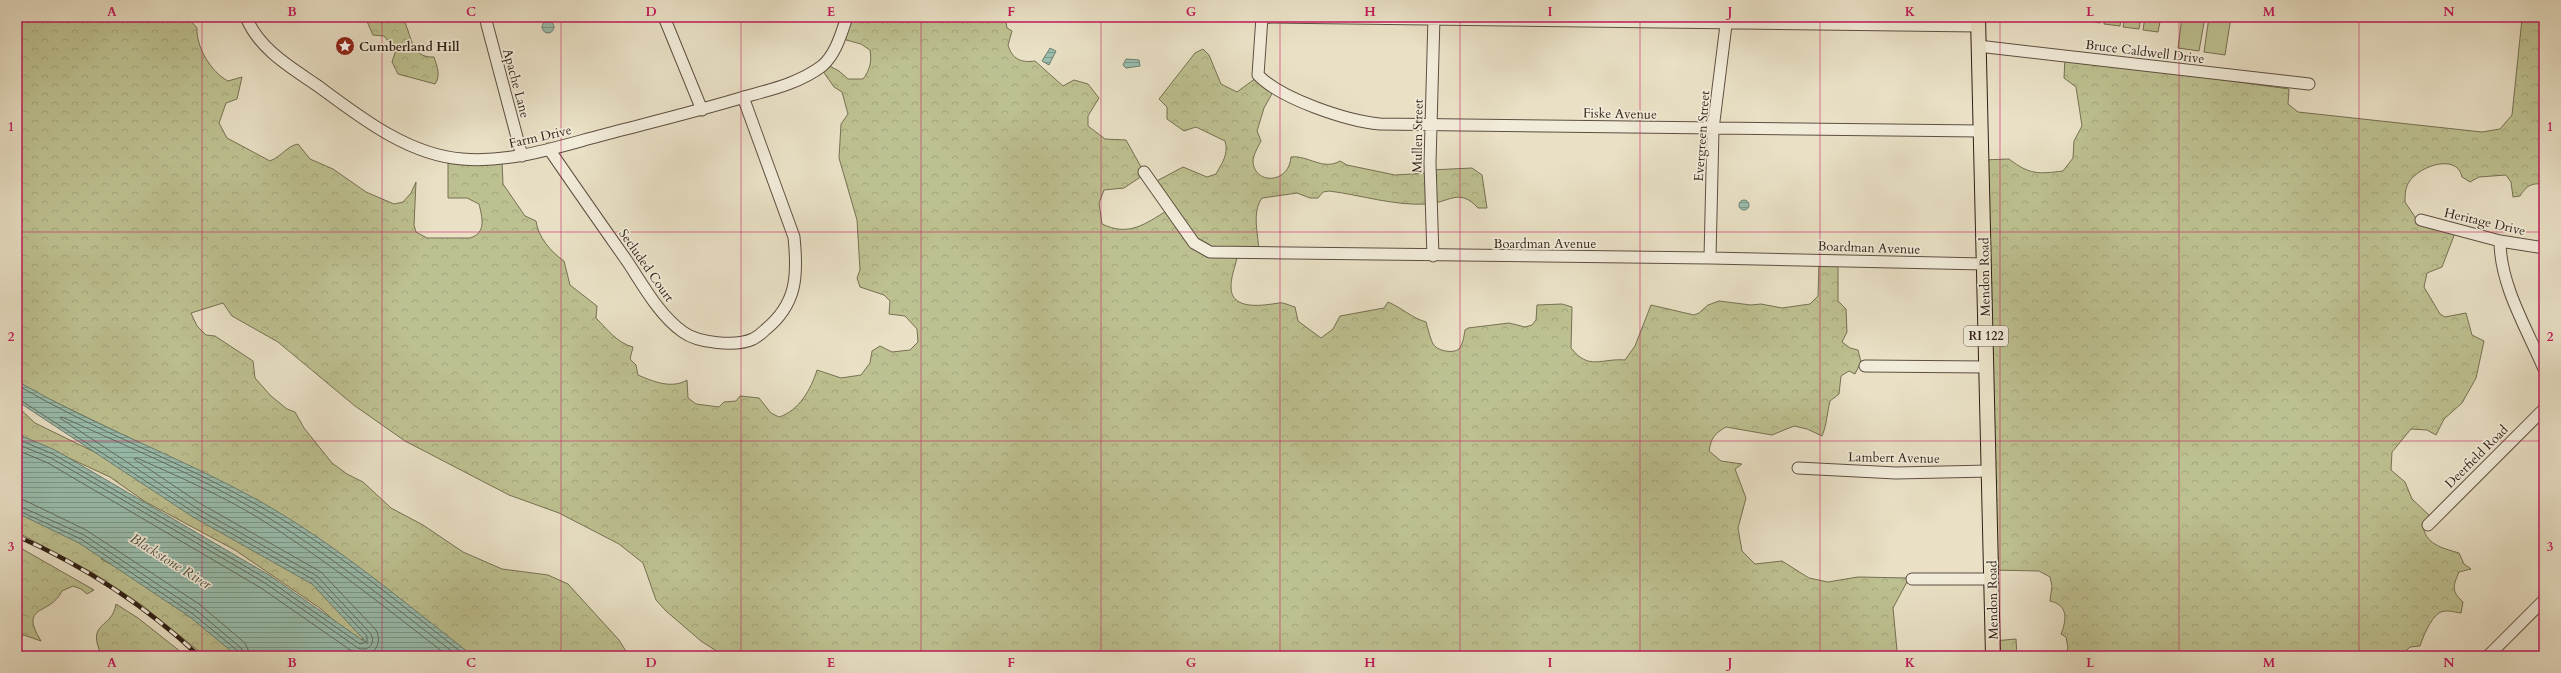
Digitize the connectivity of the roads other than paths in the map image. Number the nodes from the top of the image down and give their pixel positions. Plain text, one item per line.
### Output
1 (246, 17) edge
2 (486, 17) edge
3 (664, 17) edge
4 (847, 17) edge
5 (1262, 17) edge
6 (1434, 18) edge
7 (1727, 20) edge
8 (1978, 21) edge
9 (1978, 46) junction
10 (2309, 84) dead end
11 (743, 97) junction
12 (702, 110) junction
13 (1431, 124) junction
14 (1713, 129) junction
15 (1980, 131) junction
16 (549, 149) junction
17 (522, 156) junction
18 (1144, 172) dead end
19 (2421, 220) dead end
20 (2500, 241) junction
21 (2544, 248) edge
22 (1433, 256) junction
23 (1710, 258) junction
24 (1984, 264) junction
25 (1865, 366) dead end
26 (1986, 367) junction
27 (2544, 369) edge
28 (2544, 409) edge
29 (1798, 468) dead end
30 (1989, 471) junction
31 (2428, 524) dead end
32 (1912, 579) dead end
33 (1991, 579) junction
34 (2544, 600) edge
35 (1993, 656) edge
36 (2488, 656) edge

1 - 17 street, Farm Drive
2 - 17 street, Apache Lane
3 - 12 street
4 - 11 street, Farm Drive
5 - 6 street
5 - 13 street, Fiske Avenue
6 - 7 street
6 - 13 street, Mullen Street
7 - 8 street
7 - 14 street, Evergreen Street
8 - 9 main road, Mendon Road / RI 122
9 - 10 street, Bruce Caldwell Drive
9 - 15 main road, Mendon Road / RI 122
11 - 12 street, Farm Drive
11 - 16 street, Secluded Court
12 - 16 street, Farm Drive
13 - 14 street, Fiske Avenue
13 - 22 street, Mullen Street
14 - 15 street, Fiske Avenue
14 - 23 street, Evergreen Street
15 - 24 main road, Mendon Road / RI 122
16 - 17 street, Farm Drive
18 - 22 street, Boardman Avenue
19 - 20 street, Heritage Drive
20 - 21 street, Heritage Drive
20 - 27 street
22 - 23 street, Boardman Avenue
23 - 24 street, Boardman Avenue
24 - 26 main road, Mendon Road / RI 122
25 - 26 street
26 - 30 main road, Mendon Road / RI 122
28 - 31 street, Deerfield Road
29 - 30 street, Lambert Avenue
30 - 33 main road, Mendon Road / RI 122
32 - 33 street
33 - 35 main road, Mendon Road / RI 122
34 - 36 street

